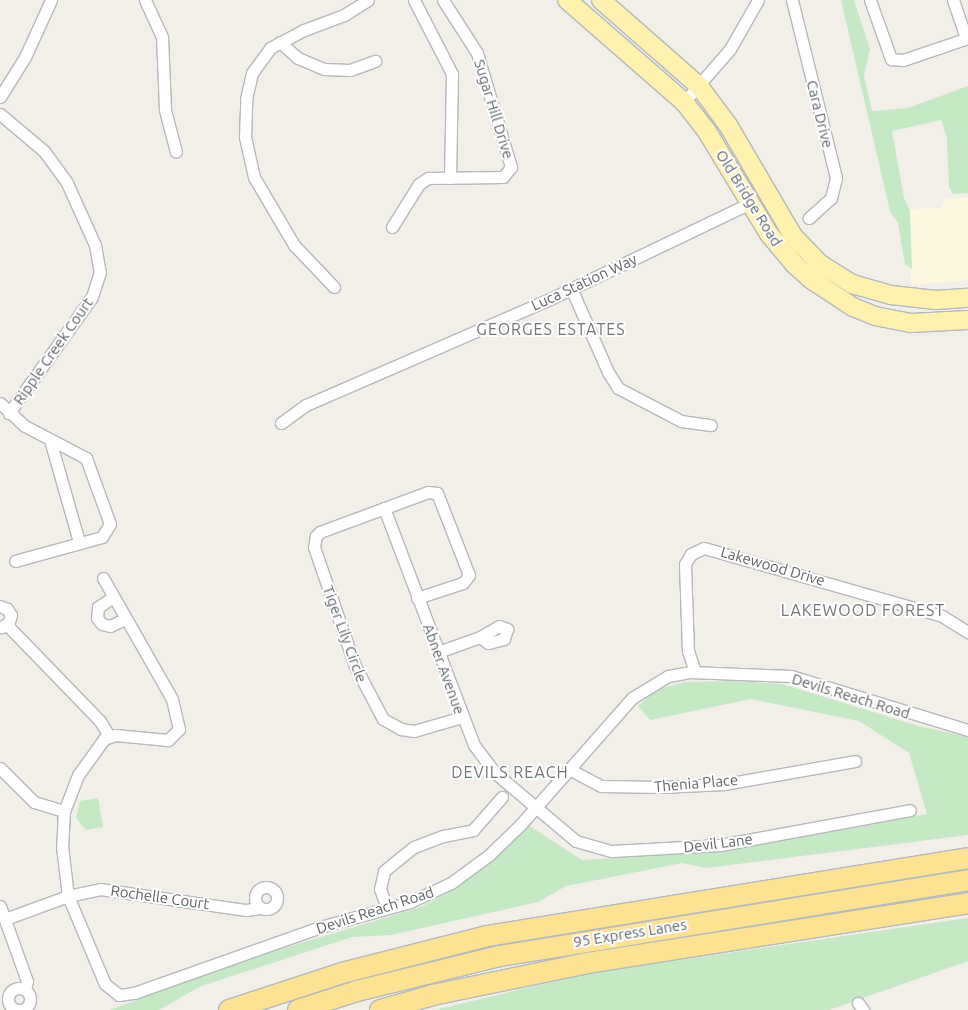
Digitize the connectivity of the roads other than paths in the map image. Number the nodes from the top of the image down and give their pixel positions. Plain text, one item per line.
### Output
1 (50, 0) edge
2 (145, 0) edge
3 (444, 0) edge
4 (567, 0) edge
5 (758, 0) edge
6 (792, 0) edge
7 (870, 0) edge
8 (953, 0) edge
9 (366, 1) edge
10 (418, 1) edge
11 (605, 2) edge
12 (967, 38) edge
13 (280, 42) junction
14 (375, 61) dead end
15 (699, 86) junction
16 (0, 96) edge
17 (684, 102) junction
18 (0, 114) edge
19 (176, 152) dead end
20 (450, 178) junction
21 (750, 203) junction
22 (809, 218) dead end
23 (392, 227) dead end
24 (334, 287) dead end
25 (570, 288) junction
26 (968, 298) edge
27 (950, 299) junction
28 (968, 320) edge
29 (950, 322) junction
30 (0, 403) edge
31 (9, 412) junction
32 (281, 423) dead end
33 (711, 425) dead end
34 (50, 440) junction
35 (384, 508) junction
36 (79, 542) junction
37 (15, 562) dead end
38 (103, 578) dead end
39 (113, 598) junction
40 (417, 598) junction
41 (0, 606) edge
42 (125, 619) junction
43 (4, 626) edge
44 (968, 632) edge
45 (480, 637) dead end
46 (438, 652) junction
47 (695, 672) junction
48 (462, 717) junction
49 (968, 730) edge
50 (109, 736) junction
51 (855, 761) dead end
52 (0, 768) edge
53 (570, 769) junction
54 (502, 797) dead end
55 (536, 808) junction
56 (64, 810) junction
57 (910, 810) dead end
58 (968, 858) edge
59 (968, 880) edge
60 (68, 896) junction
61 (968, 903) edge
62 (0, 906) edge
63 (260, 908) dead end
64 (387, 908) junction
65 (5, 919) junction
66 (25, 989) dead end
67 (229, 1010) edge
68 (298, 1010) edge
69 (380, 1010) edge

1 - 16 street
2 - 19 street
3 - 20 street, Sugar Hill Drive
4 - 17 main road, Old Bridge Road
5 - 15 street
6 - 22 street, Cara Drive
7 - 12 street
8 - 12 street
9 - 13 street
10 - 20 street
11 - 15 main road, Old Bridge Road
13 - 14 street
13 - 24 street
15 - 17 street
15 - 27 main road, Old Bridge Road
17 - 21 main road, Old Bridge Road
18 - 31 street, Ripple Creek Court
20 - 23 street, Sugar Hill Drive
21 - 25 street, Luca Station Way
21 - 29 main road, Old Bridge Road
25 - 32 street, Luca Station Way
25 - 33 street
26 - 27 main road, Old Bridge Road
27 - 29 main road
28 - 29 main road, Old Bridge Road
30 - 31 street
31 - 34 street
34 - 36 street
34 - 36 street
35 - 40 street, Abner Avenue
35 - 40 street, Tiger Lily Circle
35 - 48 street, Tiger Lily Circle
36 - 37 street
38 - 39 street
39 - 42 street
39 - 42 street
40 - 46 street, Abner Avenue
41 - 43 street
42 - 50 street
43 - 50 street
44 - 47 street, Lakewood Drive
45 - 46 street
46 - 48 street, Abner Avenue
47 - 49 street, Devils Reach Road
47 - 53 street, Devils Reach Road
48 - 55 street, Abner Avenue
50 - 56 street
51 - 53 street, Thenia Place
52 - 56 street
53 - 55 street, Devils Reach Road
54 - 64 street
55 - 57 street, Devil Lane
55 - 64 street, Devils Reach Road
56 - 60 street
58 - 67 highway
59 - 68 highway, 95 Express Lanes
60 - 63 street, Rochelle Court
60 - 64 street, Devils Reach Road
60 - 65 street, Rochelle Court
61 - 69 highway
62 - 65 street
65 - 66 street

